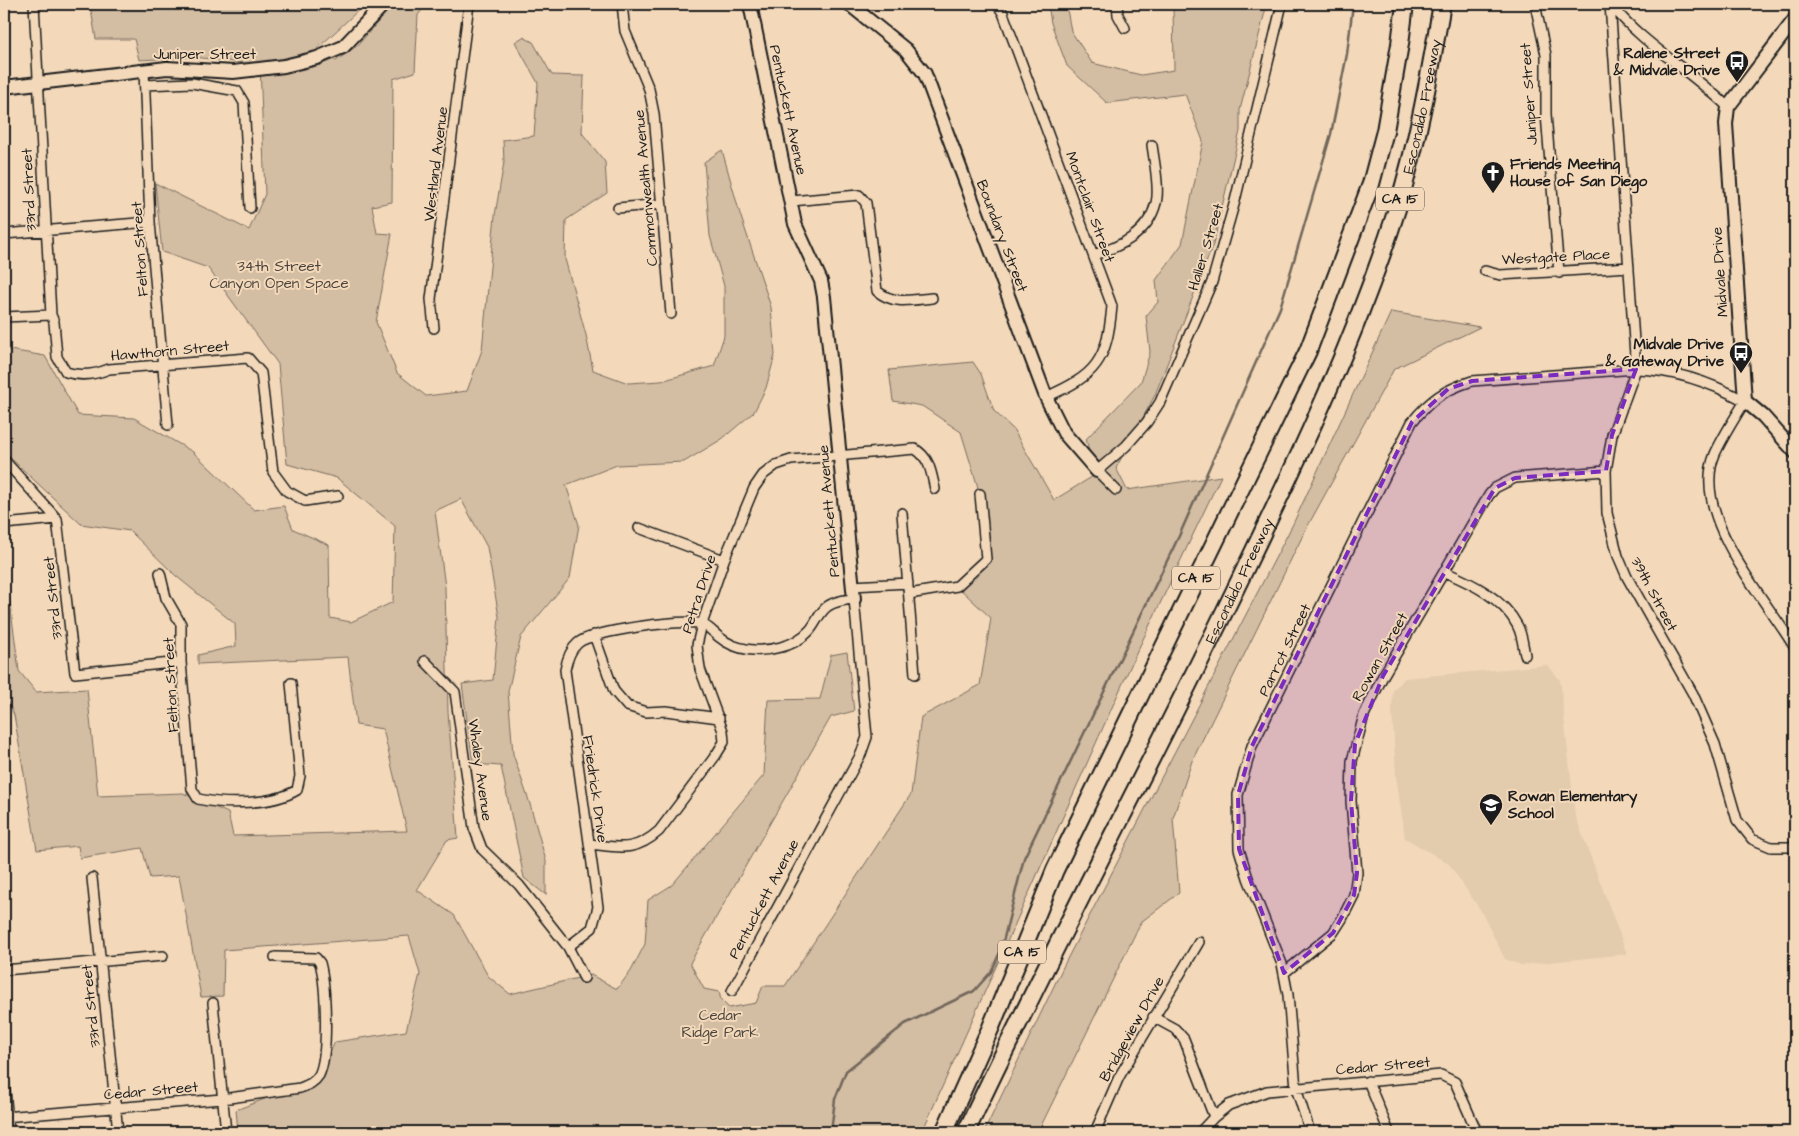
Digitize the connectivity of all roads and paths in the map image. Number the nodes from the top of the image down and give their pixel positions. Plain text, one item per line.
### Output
1 (34, 4) edge
2 (384, 4) edge
3 (470, 4) edge
4 (622, 4) edge
5 (750, 4) edge
6 (849, 4) edge
7 (997, 4) edge
8 (1117, 4) edge
9 (1282, 4) edge
10 (1396, 4) edge
11 (1405, 4) edge
12 (1442, 4) edge
13 (1535, 4) edge
14 (1611, 4) edge
15 (1795, 19) edge
16 (1125, 28) dead end
17 (144, 70) junction
18 (38, 84) junction
19 (145, 85) junction
20 (4, 87) edge
21 (1728, 107) junction
22 (1152, 145) dead end
23 (791, 201) junction
24 (661, 204) junction
25 (250, 208) dead end
26 (618, 208) dead end
27 (150, 222) junction
28 (1356, 224) junction
29 (45, 231) junction
30 (4, 234) edge
31 (1093, 255) junction
32 (1629, 267) junction
33 (1485, 271) dead end
34 (1559, 272) junction
35 (932, 298) dead end
36 (51, 314) junction
37 (671, 314) dead end
38 (4, 317) edge
39 (434, 328) dead end
40 (162, 365) junction
41 (1636, 369) junction
42 (66, 372) joint
43 (1046, 397) junction
44 (1745, 401) junction
45 (168, 425) dead end
46 (1795, 452) edge
47 (840, 454) junction
48 (4, 460) edge
49 (1098, 472) junction
50 (1606, 472) junction
51 (935, 488) dead end
52 (1116, 490) dead end
53 (980, 494) dead end
54 (338, 496) dead end
55 (902, 513) dead end
56 (57, 519) junction
57 (4, 524) edge
58 (639, 528) dead end
59 (724, 560) junction
60 (1445, 572) junction
61 (160, 573) dead end
62 (908, 583) junction
63 (852, 586) junction
64 (909, 594) junction
65 (854, 599) junction
66 (702, 624) junction
67 (594, 635) junction
68 (1795, 648) edge
69 (1524, 655) dead end
70 (425, 661) dead end
71 (181, 662) junction
72 (915, 674) dead end
73 (291, 683) dead end
74 (719, 718) junction
75 (589, 844) junction
76 (1795, 847) edge
77 (92, 878) dead end
78 (1198, 942) dead end
79 (568, 947) junction
80 (163, 956) dead end
81 (275, 957) dead end
82 (100, 962) junction
83 (4, 970) edge
84 (1284, 973) junction
85 (584, 978) dead end
86 (732, 992) dead end
87 (213, 1003) dead end
88 (1153, 1017) junction
89 (4, 1080) edge
90 (1368, 1081) junction
91 (1296, 1088) junction
92 (222, 1099) junction
93 (116, 1108) junction
94 (6, 1117) edge
95 (1214, 1117) junction
96 (9, 1132) edge
97 (118, 1132) edge
98 (226, 1132) edge
99 (944, 1132) edge
100 (966, 1132) edge
101 (1095, 1132) edge
102 (1200, 1132) edge
103 (1310, 1132) edge
104 (1389, 1132) edge
105 (1477, 1132) edge

1 - 18 street, 33rd Street
2 - 17 street, Juniper Street
3 - 39 street, Westland Avenue
4 - 24 street, Commonwealth Avenue
5 - 23 street, Pentuckett Avenue
6 - 43 street, Boundary Street
7 - 31 street, Montclair Street
8 - 16 street
9 - 49 street, Haller Street
10 - 28 highway
11 - 28 highway, Escondido Freeway / CA 15
12 - 100 highway, Escondido Freeway / CA 15
13 - 34 street, Juniper Street
14 - 21 street
14 - 32 street, 39th Street
15 - 21 street
17 - 18 street, Juniper Street
17 - 19 street, Felton Street
18 - 20 street, Juniper Street
18 - 29 street, 33rd Street
19 - 25 street
19 - 27 street, Felton Street
21 - 44 street, Midvale Drive
22 - 31 street
23 - 35 street
23 - 47 street, Pentuckett Avenue
24 - 26 street
24 - 37 street, Commonwealth Avenue
27 - 29 street
27 - 40 street, Felton Street
28 - 99 highway, Escondido Freeway / CA 15
29 - 30 street
29 - 36 street, 33rd Street
31 - 43 street, Montclair Street
32 - 34 street, Westgate Place
32 - 41 street, 39th Street
33 - 34 street, Westgate Place
36 - 38 street
36 - 42 street, 33rd Street
40 - 42 street, Hawthorn Street
40 - 45 street, Felton Street
40 - 54 street, Hawthorn Street
41 - 44 street, Parrot Street
41 - 50 street, 39th Street
41 - 84 street, Parrot Street
43 - 49 street, Boundary Street
44 - 46 street
44 - 68 street
47 - 51 street, Petra Drive
47 - 59 street, Petra Drive
47 - 63 street, Pentuckett Avenue
48 - 56 street
49 - 52 street, Boundary Street
50 - 60 street, Rowan Street
50 - 76 street, 39th Street
53 - 64 street
55 - 62 street
56 - 57 street
56 - 71 street, 33rd Street
58 - 59 street
59 - 66 street, Petra Drive
60 - 69 street
60 - 84 street, Rowan Street
61 - 71 street, Felton Street
62 - 63 street
62 - 64 street
63 - 65 street, Pentuckett Avenue
64 - 72 street
65 - 66 street
65 - 86 street, Pentuckett Avenue
66 - 67 street
66 - 74 street, Petra Drive
67 - 74 street
67 - 75 street, Friedrick Drive
70 - 79 street, Whaley Avenue
71 - 73 street, Felton Street
74 - 75 street, Petra Drive
75 - 79 street, Friedrick Drive
77 - 82 street, 33rd Street
78 - 88 street, Bridgeview Drive
79 - 85 street, Whaley Avenue
80 - 82 street
81 - 92 street, Cedar Street
82 - 83 street
82 - 93 street, 33rd Street
84 - 91 street, Parrot Street
87 - 92 street
88 - 95 street
88 - 101 street, Bridgeview Drive
89 - 94 street
90 - 91 street, Cedar Street
90 - 104 street
90 - 105 street, Cedar Street
91 - 95 street, Cedar Street
91 - 103 street, Parrot Street
92 - 93 street, Cedar Street
92 - 98 street
93 - 94 street, Cedar Street
93 - 97 street, 33rd Street
94 - 96 street
95 - 102 street, Cedar Street

